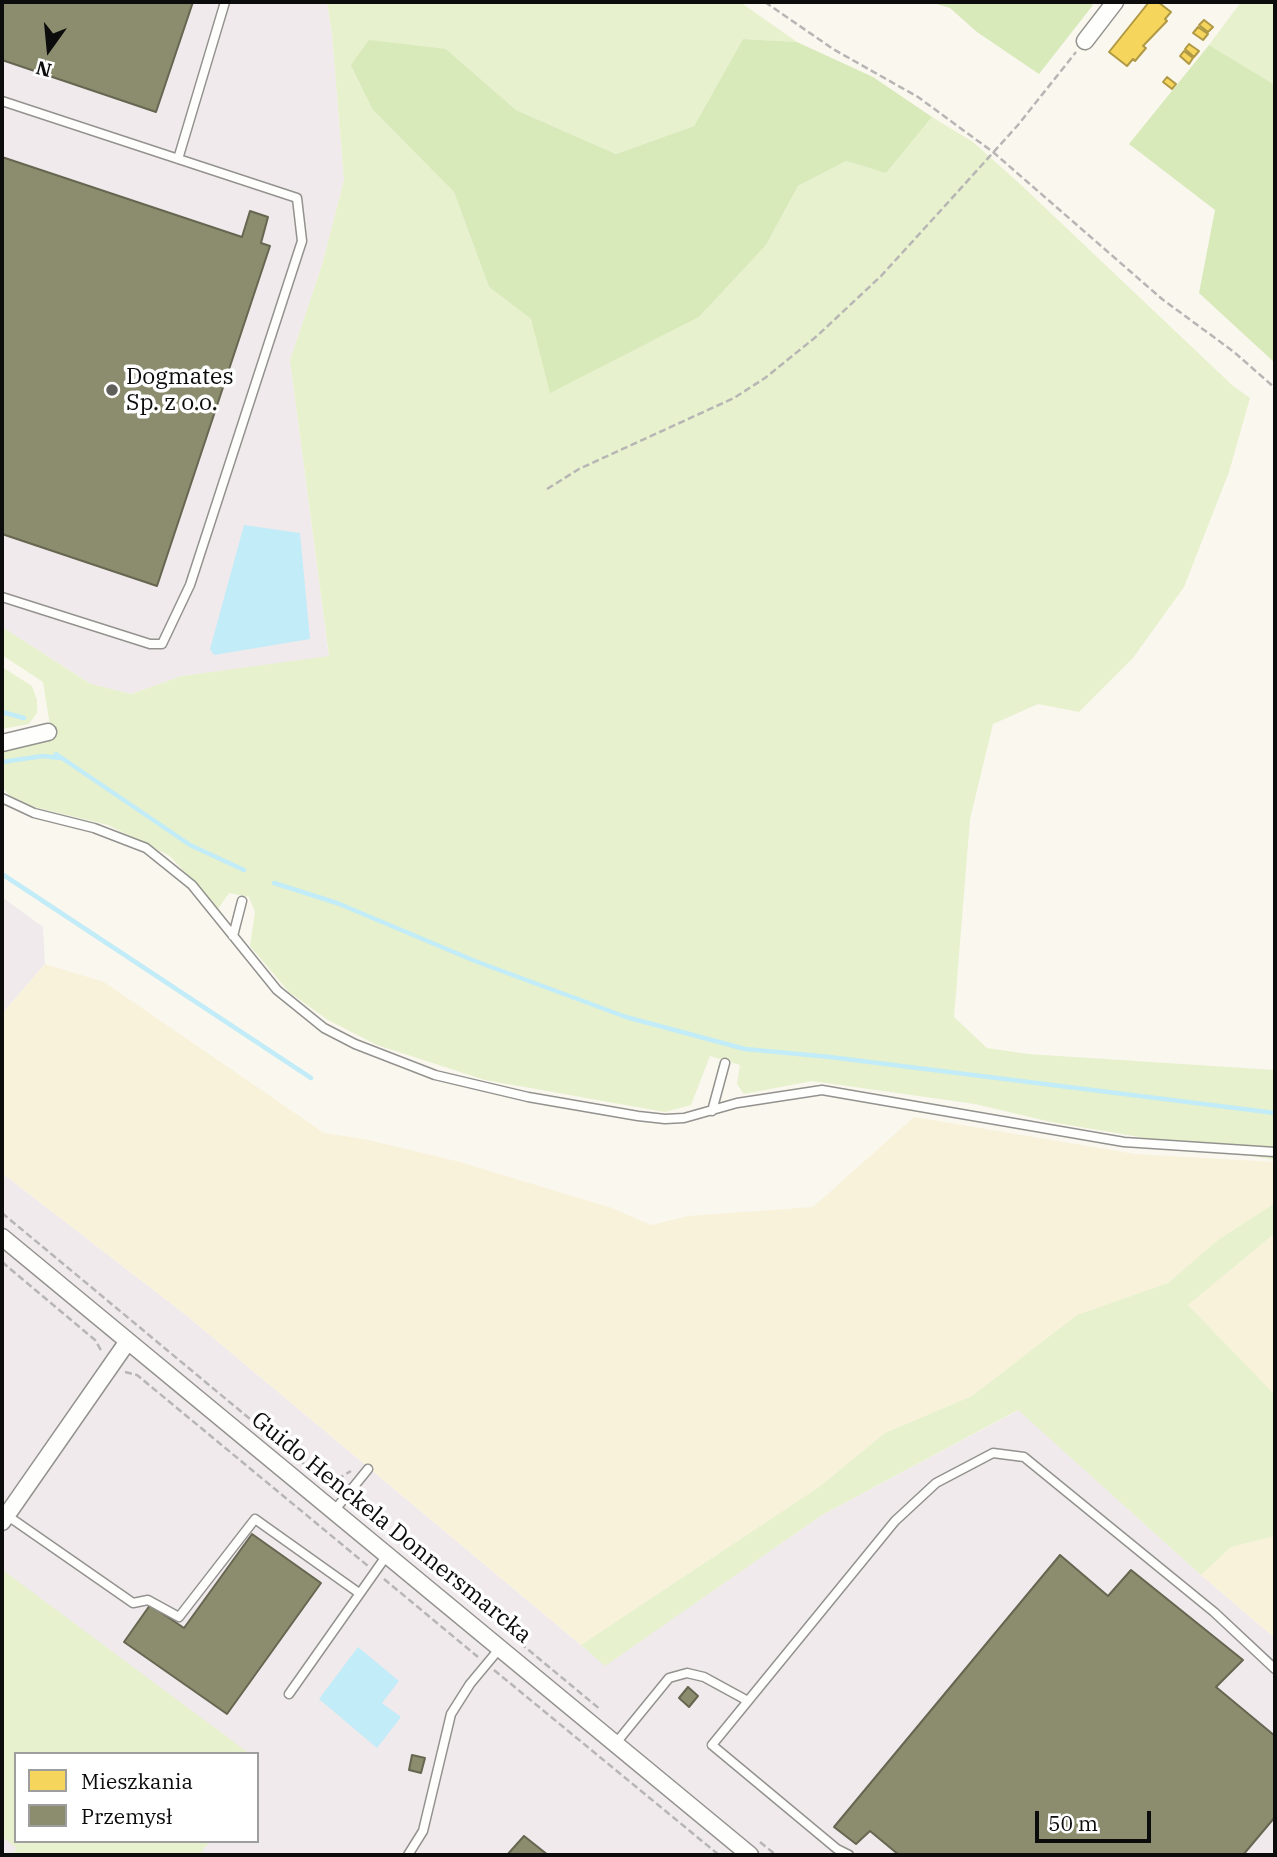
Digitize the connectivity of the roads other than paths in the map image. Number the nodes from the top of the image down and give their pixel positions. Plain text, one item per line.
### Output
1 (225, 2) edge
2 (1115, 2) edge
3 (1085, 41) road end
4 (2, 101) edge
5 (178, 159) junction
6 (2, 597) edge
7 (48, 732) dead end
8 (2, 743) edge
9 (2, 797) edge
10 (242, 901) dead end
11 (233, 936) junction
12 (725, 1063) dead end
13 (712, 1111) junction
14 (1275, 1152) edge
15 (2, 1237) edge
16 (128, 1341) junction
17 (368, 1469) dead end
18 (334, 1511) junction
19 (3, 1516) edge
20 (387, 1555) junction
21 (359, 1593) junction
22 (500, 1647) junction
23 (1275, 1669) edge
24 (289, 1694) dead end
25 (748, 1701) junction
26 (616, 1743) junction
27 (408, 1855) edge
28 (750, 1855) edge
29 (849, 1855) edge

1 - 5 lane
2 - 3 street
4 - 5 lane
5 - 6 lane
7 - 8 street
9 - 11 lane
10 - 11 lane
11 - 13 lane
12 - 13 lane
13 - 14 lane
15 - 16 street, Guido Henckela Donnersmarcka
16 - 18 street, Guido Henckela Donnersmarcka
16 - 19 street
17 - 18 lane
18 - 20 street, Guido Henckela Donnersmarcka
19 - 21 lane
20 - 21 lane
20 - 22 street, Guido Henckela Donnersmarcka
21 - 24 lane
22 - 26 street, Guido Henckela Donnersmarcka
22 - 27 lane
23 - 25 lane
25 - 26 lane
25 - 29 lane
26 - 28 street, Guido Henckela Donnersmarcka

